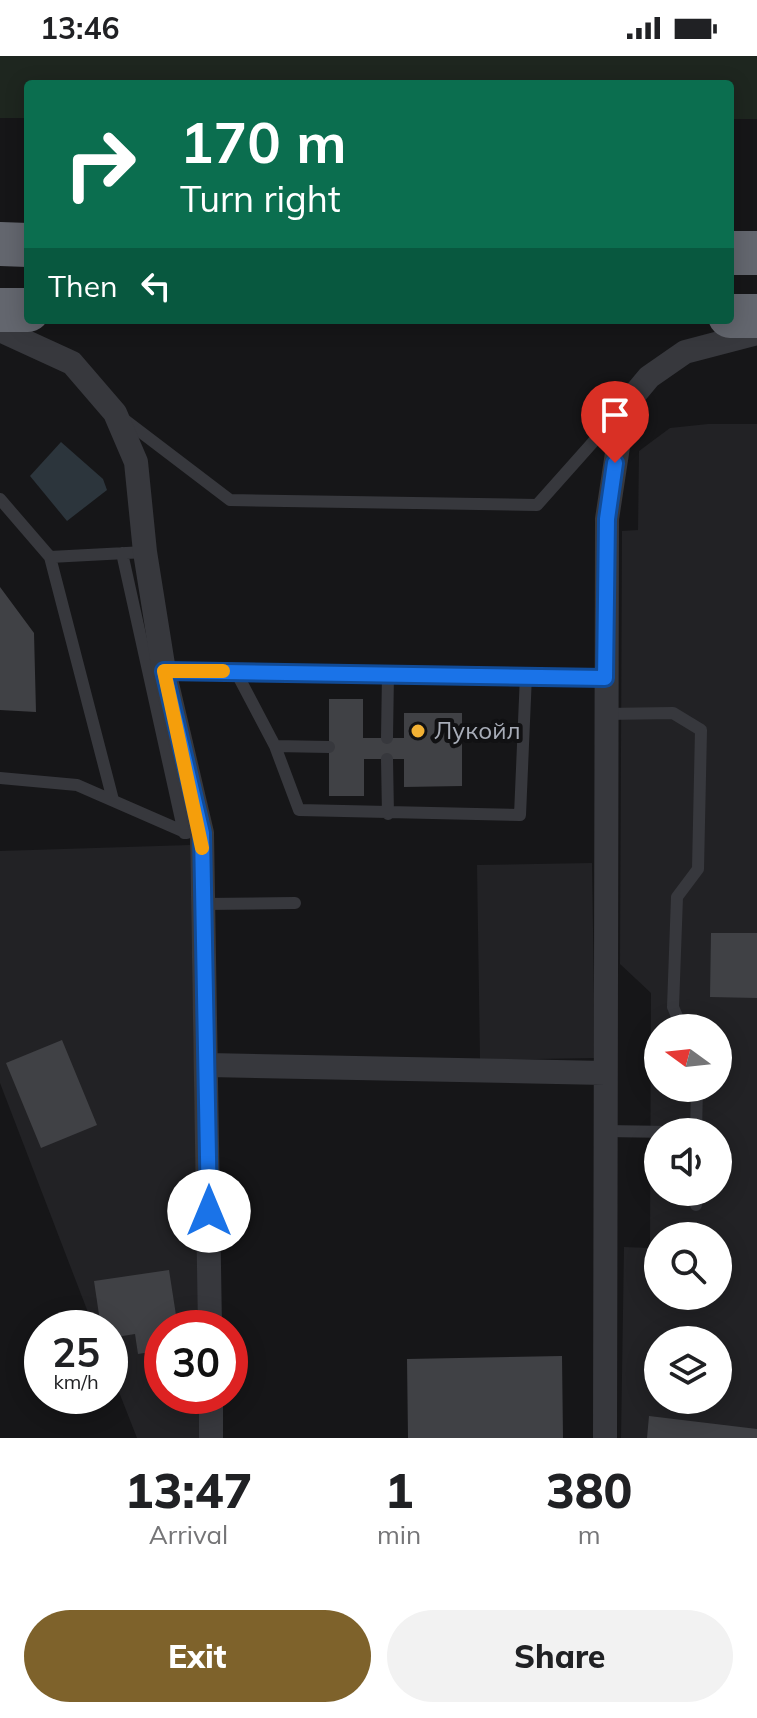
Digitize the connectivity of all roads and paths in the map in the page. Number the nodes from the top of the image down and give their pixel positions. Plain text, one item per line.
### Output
1 (0, 244) edge
2 (24, 245) edge
3 (734, 253) edge
4 (757, 253) edge
5 (0, 310) edge
6 (24, 310) edge
7 (734, 316) edge
8 (757, 316) edge
9 (0, 330) edge
10 (757, 333) edge
11 (624, 407) junction
12 (115, 413) junction
13 (0, 499) edge
14 (133, 553) junction
15 (50, 557) junction
16 (164, 671) junction
17 (236, 672) junction
18 (388, 673) junction
19 (526, 675) junction
20 (605, 678) junction
21 (605, 714) junction
22 (387, 738) dead end
23 (275, 746) junction
24 (329, 747) dead end
25 (387, 759) dead end
26 (0, 778) edge
27 (113, 800) junction
28 (388, 814) junction
29 (193, 833) junction
30 (295, 903) dead end
31 (204, 904) junction
32 (676, 1014) edge
33 (209, 1065) junction
34 (605, 1073) junction
35 (605, 1131) junction
36 (644, 1132) edge
37 (210, 1310) edge
38 (211, 1414) edge
39 (211, 1438) edge
40 (605, 1438) edge

1 - 2 highway
3 - 4 highway
5 - 6 highway
7 - 8 highway
9 - 12 street
10 - 11 street
11 - 12 lane
11 - 20 street
12 - 14 street
13 - 15 lane
14 - 15 lane
14 - 16 street
14 - 29 lane
15 - 27 lane
16 - 17 lane
16 - 29 street
17 - 18 lane
17 - 23 lane
18 - 19 lane
18 - 22 lane
19 - 20 lane
19 - 28 lane
20 - 21 street
21 - 32 lane
21 - 34 street
23 - 24 lane
23 - 28 lane
25 - 28 lane
26 - 27 lane
27 - 29 lane
29 - 31 street
30 - 31 lane
31 - 33 street
33 - 34 street
33 - 37 street
34 - 35 street
35 - 36 lane
35 - 40 street
38 - 39 street

